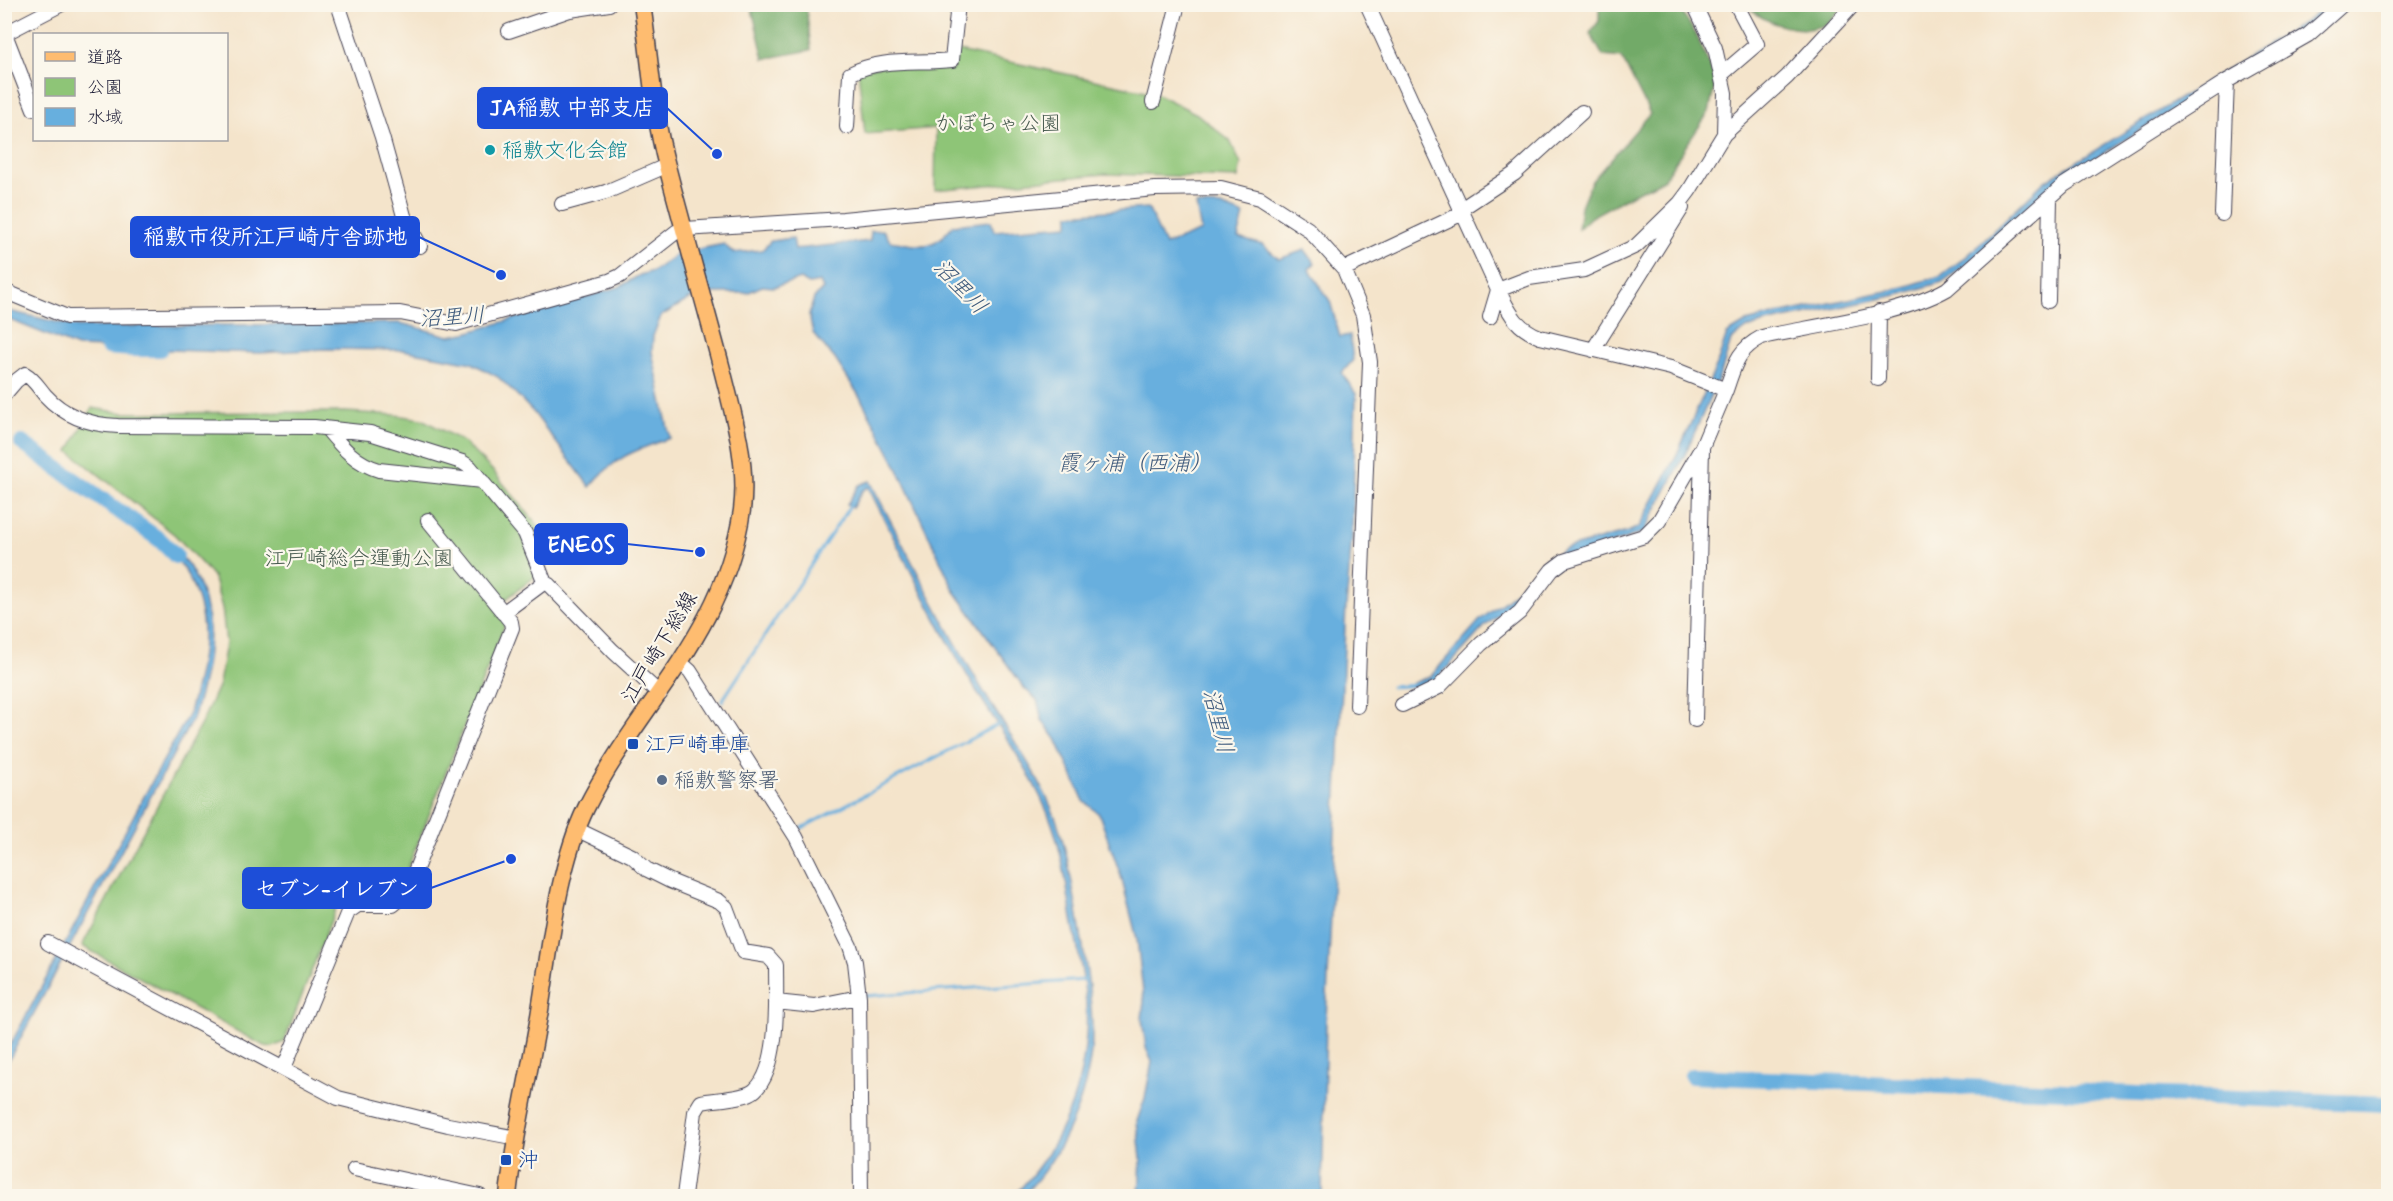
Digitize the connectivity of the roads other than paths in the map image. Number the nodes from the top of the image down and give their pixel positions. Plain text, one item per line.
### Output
1 (62, 4) edge
2 (338, 4) edge
3 (609, 4) edge
4 (642, 4) edge
5 (958, 4) edge
6 (1178, 4) edge
7 (1367, 4) edge
8 (1694, 4) edge
9 (1736, 4) edge
10 (1854, 4) edge
11 (2343, 4) edge
12 (509, 31) dead end
13 (5, 34) edge
14 (1722, 74) junction
15 (2227, 81) junction
16 (1153, 102) dead end
17 (33, 106) edge
18 (1582, 112) dead end
19 (847, 127) dead end
20 (1724, 134) junction
21 (666, 166) junction
22 (1684, 198) junction
23 (2050, 198) junction
24 (562, 204) dead end
25 (1462, 211) junction
26 (2222, 214) dead end
27 (686, 232) junction
28 (420, 246) dead end
29 (1344, 269) junction
30 (1498, 290) junction
31 (4, 291) edge
32 (2048, 301) dead end
33 (1879, 312) junction
34 (1490, 317) dead end
35 (1593, 350) junction
36 (1878, 379) dead end
37 (1726, 390) junction
38 (4, 395) edge
39 (326, 429) junction
40 (1702, 447) junction
41 (482, 481) junction
42 (428, 520) dead end
43 (545, 583) junction
44 (503, 613) junction
45 (681, 663) junction
46 (660, 694) junction
47 (1402, 705) dead end
48 (1357, 706) dead end
49 (1695, 720) dead end
50 (576, 829) junction
51 (48, 943) dead end
52 (859, 998) junction
53 (776, 1002) junction
54 (284, 1068) junction
55 (517, 1138) junction
56 (354, 1169) dead end
57 (480, 1197) edge
58 (508, 1197) edge
59 (684, 1197) edge
60 (861, 1197) edge

1 - 13 street
2 - 28 street
3 - 12 street
4 - 21 main road, 江戸崎下総線
5 - 19 street
6 - 16 street
7 - 25 street
8 - 14 street
9 - 14 street
10 - 20 street
11 - 15 street
13 - 17 street
14 - 20 street
15 - 23 street
15 - 26 street
18 - 25 street
20 - 22 street
21 - 24 street
21 - 27 main road, 江戸崎下総線
22 - 30 street
22 - 35 street
23 - 32 street
23 - 33 street
25 - 29 street
25 - 30 street
27 - 29 street
27 - 31 street
27 - 45 main road, 江戸崎下総線
29 - 48 street
30 - 34 street
30 - 35 street
33 - 36 street
33 - 37 street
35 - 37 street
37 - 40 street
38 - 39 street
39 - 41 street
39 - 41 street
40 - 47 street
40 - 49 street
41 - 43 street
42 - 44 street
43 - 44 street
43 - 46 street
44 - 54 street
45 - 46 main road, 江戸崎下総線
45 - 52 street
46 - 50 main road, 江戸崎下総線
50 - 53 street
50 - 55 main road, 江戸崎下総線
51 - 54 street
52 - 53 street
52 - 60 street
53 - 59 street
54 - 55 street
55 - 58 main road, 江戸崎下総線
56 - 57 street

